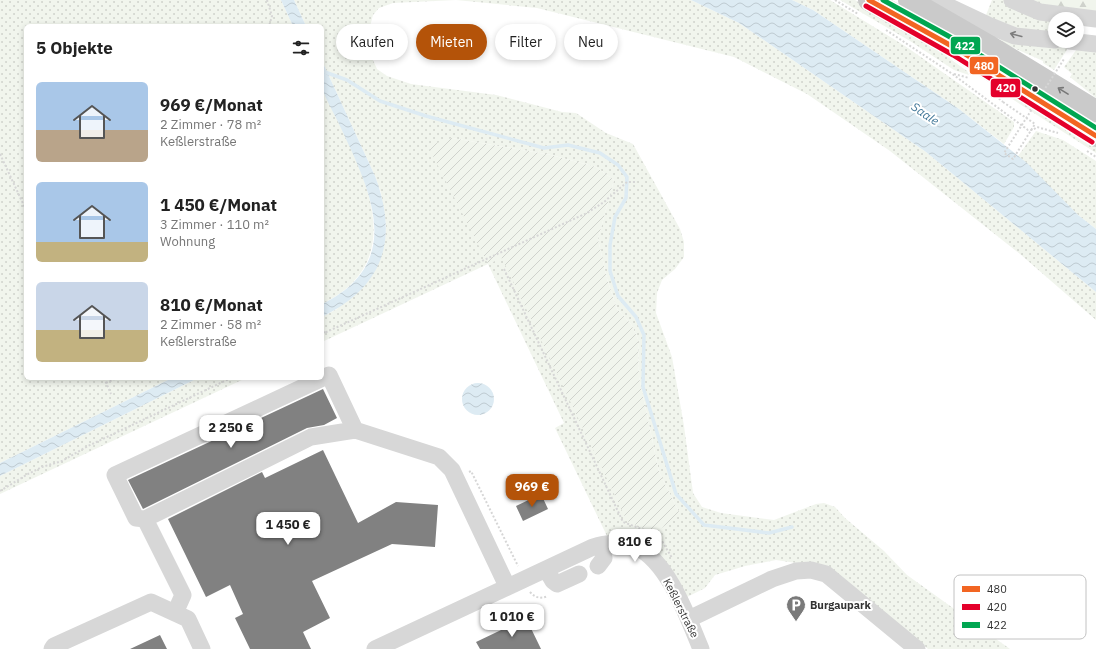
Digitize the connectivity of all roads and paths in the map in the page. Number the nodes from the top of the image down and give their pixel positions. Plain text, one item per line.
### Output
1 (267, 0) edge
2 (835, 0) edge
3 (909, 0) edge
4 (935, 0) edge
5 (1012, 0) edge
6 (865, 8) edge
7 (1096, 19) edge
8 (270, 24) edge
9 (881, 27) dead end
10 (1048, 39) edge
11 (1084, 43) edge
12 (1096, 44) edge
13 (1064, 59) dead end
14 (951, 73) junction
15 (972, 79) dead end
16 (997, 92) dead end
17 (1096, 111) edge
18 (1063, 134) dead end
19 (1090, 143) edge
20 (0, 154) edge
21 (1096, 157) edge
22 (637, 182) dead end
23 (24, 206) edge
24 (504, 270) dead end
25 (324, 334) edge
26 (324, 377) edge
27 (105, 380) edge
28 (113, 380) edge
29 (227, 380) edge
30 (318, 380) edge
31 (106, 383) junction
32 (111, 394) dead end
33 (355, 430) junction
34 (455, 478) junction
35 (0, 491) edge
36 (145, 519) junction
37 (601, 545) junction
38 (675, 563) dead end
39 (598, 566) dead end
40 (533, 574) junction
41 (579, 574) dead end
42 (507, 586) junction
43 (550, 595) dead end
44 (175, 613) junction
45 (689, 619) junction
46 (52, 649) edge
47 (202, 649) edge
48 (375, 649) edge
49 (701, 649) edge
50 (917, 649) edge

1 - 8 path
2 - 6 path
17 -> 3 main road
10 -> 4 street
5 - 7 street
6 - 19 main road
9 - 14 path
11 - 12 street
13 - 16 path, bridge
14 - 15 path
14 - 18 path
19 - 21 path
20 - 23 path
22 - 25 path
24 - 38 path
26 - 33 street
27 - 31 path
28 - 31 path
29 - 35 path
30 - 36 street
31 - 32 path
33 - 34 street
33 - 36 street
34 - 40 path
34 - 42 street
36 - 44 street
37 - 39 street
37 - 40 street, Keßlerstraße
37 - 45 street, Keßlerstraße
40 - 41 street
40 - 42 street, Keßlerstraße
40 - 43 path
42 - 48 street, Keßlerstraße
44 - 46 street
44 - 47 street
45 - 49 street, Keßlerstraße
45 - 50 street

